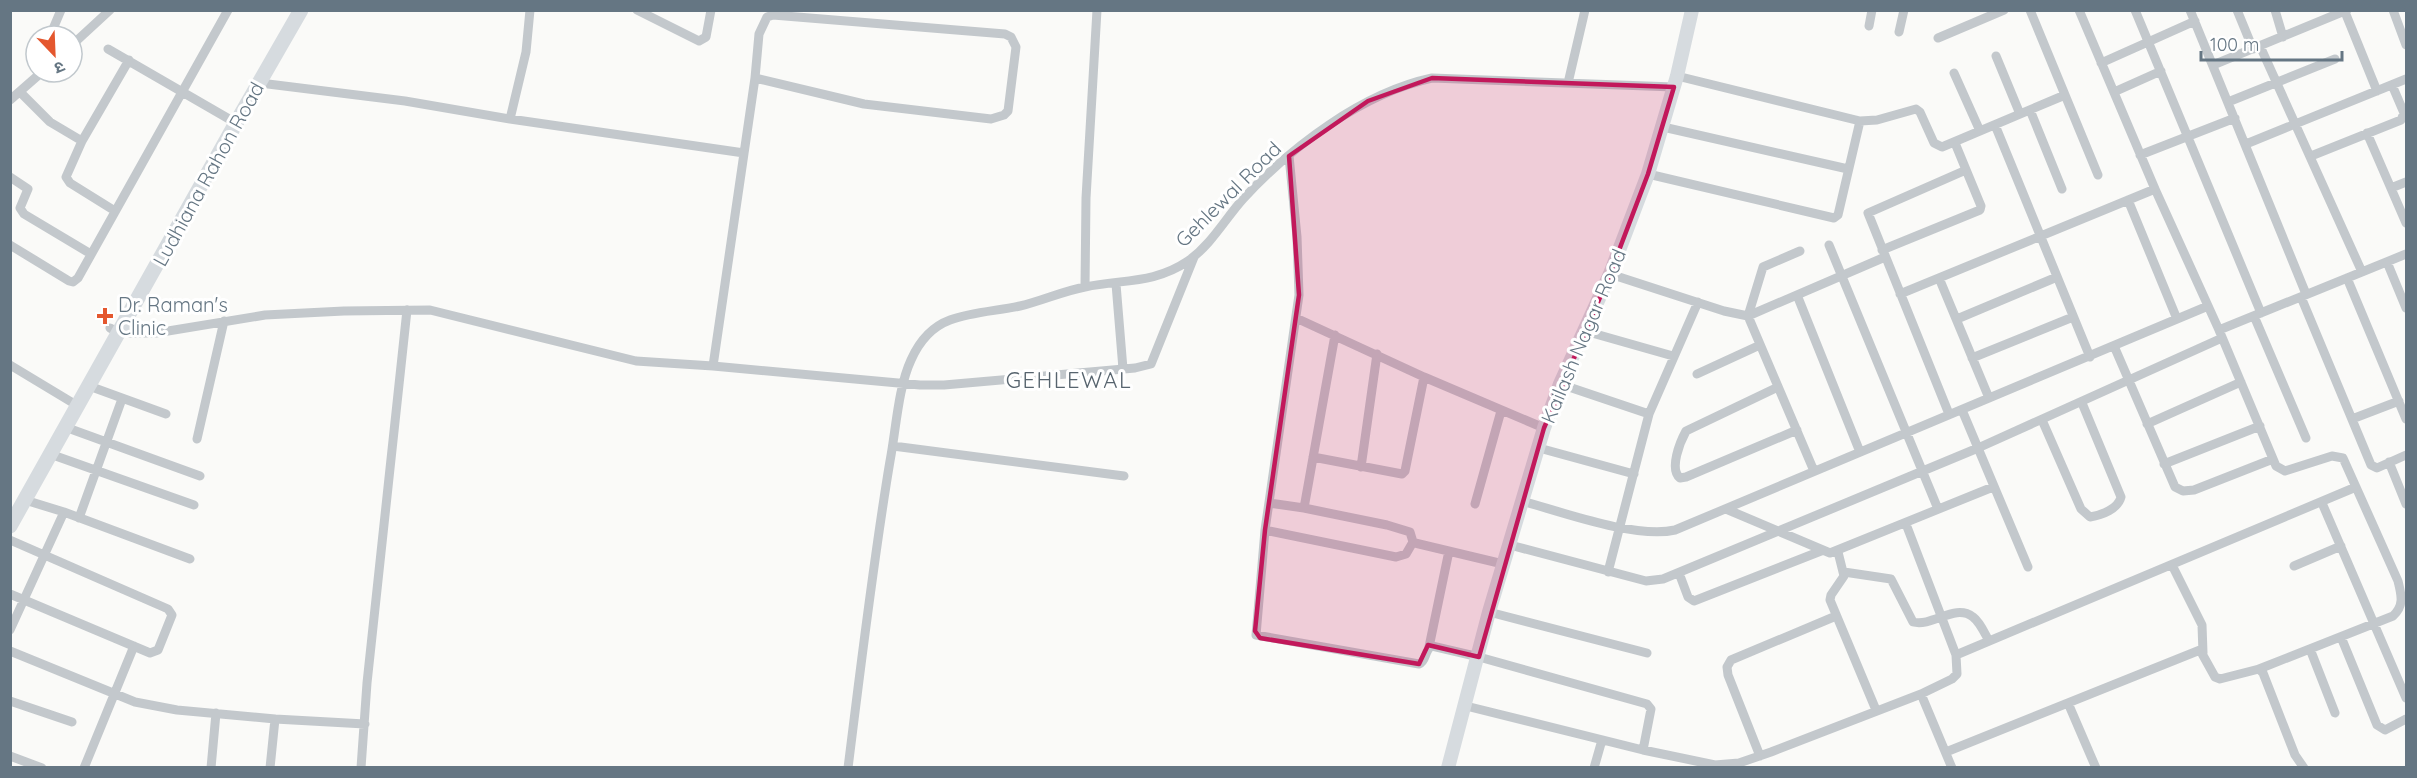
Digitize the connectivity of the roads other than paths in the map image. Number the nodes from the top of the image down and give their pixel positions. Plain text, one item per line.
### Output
1 (61, 10) edge
2 (110, 10) edge
3 (228, 10) edge
4 (290, 10) edge
5 (301, 10) edge
6 (530, 10) edge
7 (637, 10) edge
8 (662, 10) edge
9 (711, 10) edge
10 (1097, 10) edge
11 (1585, 10) edge
12 (1692, 10) edge
13 (1872, 10) edge
14 (1904, 10) edge
15 (2004, 10) edge
16 (2030, 10) edge
17 (2079, 10) edge
18 (2135, 10) edge
19 (2190, 10) edge
20 (2237, 10) edge
21 (2275, 10) edge
22 (2393, 10) edge
23 (2346, 11) edge
24 (2194, 21) junction
25 (660, 22) junction
26 (55, 24) edge
27 (1869, 26) dead end
28 (1899, 32) dead end
29 (84, 34) edge
30 (2283, 37) junction
31 (1938, 38) dead end
32 (2149, 42) junction
33 (2406, 45) edge
34 (2257, 48) junction
35 (108, 49) dead end
36 (1996, 56) dead end
37 (2335, 59) dead end
38 (129, 60) junction
39 (2101, 63) junction
40 (2213, 65) junction
41 (2161, 72) junction
42 (1954, 73) dead end
43 (755, 78) junction
44 (2406, 79) edge
45 (260, 82) junction
46 (1675, 82) junction
47 (1568, 83) junction
48 (2277, 83) junction
49 (26, 84) edge
50 (2392, 85) junction
51 (2377, 91) junction
52 (182, 92) junction
53 (2114, 92) junction
54 (14, 95) edge
55 (2065, 95) junction
56 (2228, 102) junction
57 (2030, 110) junction
58 (2020, 114) junction
59 (2235, 118) junction
60 (510, 119) junction
61 (232, 120) junction
62 (1860, 121) junction
63 (2295, 123) junction
64 (1995, 125) junction
65 (1663, 126) junction
66 (1980, 131) junction
67 (2367, 133) junction
68 (2189, 136) junction
69 (82, 141) junction
70 (1955, 143) junction
71 (2246, 144) junction
72 (744, 153) junction
73 (2140, 155) junction
74 (1289, 156) junction
75 (2310, 156) junction
76 (1848, 169) junction
77 (1966, 170) junction
78 (1648, 174) junction
79 (2098, 175) dead end
80 (10, 177) edge
81 (2406, 182) edge
82 (2391, 188) junction
83 (2062, 189) dead end
84 (2155, 189) junction
85 (2128, 200) junction
86 (115, 211) junction
87 (2406, 223) edge
88 (2039, 236) junction
89 (10, 245) edge
90 (1829, 245) dead end
91 (1800, 251) dead end
92 (91, 254) junction
93 (1883, 254) junction
94 (2406, 254) edge
95 (1195, 255) junction
96 (2387, 261) junction
97 (2362, 272) junction
98 (1610, 274) junction
99 (1841, 276) junction
100 (2057, 277) junction
101 (1940, 278) junction
102 (2347, 278) junction
103 (1116, 284) junction
104 (1084, 287) junction
105 (1900, 294) junction
106 (1797, 295) junction
107 (2303, 296) junction
108 (1698, 302) junction
109 (2208, 306) junction
110 (2406, 308) edge
111 (407, 310) junction
112 (2257, 315) junction
113 (1748, 316) junction
114 (2073, 317) junction
115 (1296, 318) junction
116 (2177, 318) junction
117 (1957, 320) junction
118 (224, 321) junction
119 (115, 330) junction
120 (1585, 331) junction
121 (2221, 334) junction
122 (1335, 335) junction
123 (1760, 345) junction
124 (2114, 346) junction
125 (1377, 354) junction
126 (1673, 356) junction
127 (2090, 357) junction
128 (1972, 358) junction
129 (10, 365) edge
130 (713, 366) junction
131 (1123, 369) junction
132 (1697, 374) dead end
133 (1424, 377) junction
134 (2129, 381) junction
135 (2241, 382) junction
136 (904, 383) junction
137 (1560, 384) junction
138 (89, 387) junction
139 (1779, 387) junction
140 (1989, 398) junction
141 (122, 399) junction
142 (2399, 401) junction
143 (2082, 403) junction
144 (74, 404) junction
145 (1962, 410) junction
146 (1502, 411) junction
147 (166, 414) dead end
148 (1649, 414) junction
149 (1949, 414) junction
150 (2352, 419) junction
151 (2406, 419) edge
152 (2042, 420) junction
153 (2147, 424) junction
154 (2260, 426) junction
155 (65, 427) junction
156 (1544, 428) junction
157 (1797, 430) junction
158 (1906, 432) junction
159 (2306, 438) dead end
160 (197, 439) dead end
161 (105, 441) junction
162 (893, 446) junction
163 (1539, 448) junction
164 (1978, 448) junction
165 (1860, 452) junction
166 (50, 454) junction
167 (2406, 455) edge
168 (1313, 457) junction
169 (2273, 459) junction
170 (2389, 462) junction
171 (2164, 464) junction
172 (1361, 467) junction
173 (1814, 471) junction
174 (1922, 471) junction
175 (95, 472) junction
176 (1634, 474) junction
177 (200, 476) dead end
178 (1124, 476) dead end
179 (1993, 486) junction
180 (2356, 487) junction
181 (25, 500) junction
182 (1522, 501) junction
183 (1269, 503) junction
184 (2322, 503) junction
185 (1475, 504) dead end
186 (2406, 504) edge
187 (194, 505) dead end
188 (1304, 507) junction
189 (10, 508) edge
190 (1726, 509) junction
191 (1938, 509) junction
192 (64, 512) junction
193 (80, 518) junction
194 (1906, 524) junction
195 (10, 526) edge
196 (1620, 527) junction
197 (1265, 530) junction
198 (1782, 531) junction
199 (10, 540) edge
200 (1413, 542) junction
201 (1510, 545) junction
202 (2341, 546) junction
203 (1449, 551) junction
204 (1821, 551) junction
205 (1838, 552) junction
206 (44, 554) junction
207 (190, 560) dead end
208 (1503, 564) junction
209 (2172, 565) junction
210 (2294, 566) dead end
211 (2028, 567) dead end
212 (1608, 572) junction
213 (1844, 572) junction
214 (1679, 573) junction
215 (2402, 579) edge
216 (10, 594) edge
217 (24, 599) junction
218 (1489, 612) junction
219 (1836, 616) junction
220 (1942, 617) junction
221 (2375, 624) junction
222 (10, 630) edge
223 (2341, 637) junction
224 (1989, 641) junction
225 (135, 646) junction
226 (1430, 647) junction
227 (2310, 649) junction
228 (10, 651) edge
229 (1647, 653) dead end
230 (2204, 653) junction
231 (1956, 656) junction
232 (1479, 657) junction
233 (2259, 669) junction
234 (115, 694) junction
235 (1920, 694) junction
236 (2406, 699) edge
237 (10, 701) edge
238 (2068, 703) junction
239 (1466, 706) junction
240 (1876, 710) junction
241 (216, 713) junction
242 (2335, 713) dead end
243 (275, 719) junction
244 (2406, 719) edge
245 (72, 722) dead end
246 (365, 724) junction
247 (1602, 740) junction
248 (1643, 750) junction
249 (1946, 752) junction
250 (10, 756) edge
251 (1760, 756) junction
252 (1949, 766) edge
253 (42, 768) edge
254 (84, 768) edge
255 (211, 768) edge
256 (270, 768) edge
257 (361, 768) edge
258 (848, 768) edge
259 (1448, 768) edge
260 (1594, 768) edge
261 (2096, 768) edge
262 (2304, 768) edge

1 - 26 street
2 - 29 street
3 - 52 street
4 - 61 main road, Ludhiana Rahon Road
5 - 45 main road, Ludhiana Rahon Road
6 - 60 street
7 - 25 street
8 - 25 street
9 - 25 street
10 - 104 street
11 - 47 street
12 - 46 street, Kailash Nagar Road
13 - 27 street
14 - 28 street
15 - 31 street
16 - 55 street
17 - 39 street
18 - 32 street
19 - 24 street
20 - 34 street
21 - 30 street
22 - 33 street
23 - 30 street
23 - 51 street
24 - 32 street
24 - 40 street
30 - 34 street
32 - 39 street
32 - 41 street
34 - 40 street
34 - 48 street
35 - 38 street
36 - 58 street
37 - 48 street
38 - 52 street
38 - 69 street
39 - 53 street
40 - 56 street
41 - 53 street
41 - 68 street
42 - 66 street
43 - 43 street
43 - 72 street
44 - 50 street
45 - 60 street
45 - 61 main road, Ludhiana Rahon Road
46 - 47 street, Gehlewal Road
46 - 62 street, Gehlewal Road
46 - 65 street, Kailash Nagar Road
47 - 74 street, Gehlewal Road
48 - 56 street
48 - 63 street
49 - 54 street
50 - 51 street
50 - 67 street
51 - 63 street
52 - 61 street
52 - 86 street
53 - 73 street
54 - 69 street
55 - 57 street
55 - 79 street
56 - 59 street
57 - 58 street
57 - 83 street
58 - 64 street
59 - 68 street
59 - 71 street
60 - 72 street
61 - 119 main road, Ludhiana Rahon Road
62 - 70 street
62 - 76 street
63 - 71 street
63 - 75 street
64 - 66 street
64 - 88 street
65 - 76 street
65 - 78 street, Kailash Nagar Road
66 - 70 street
67 - 75 street
67 - 82 street
68 - 73 street
68 - 112 street
69 - 86 street
70 - 77 street
71 - 107 street
72 - 130 street
73 - 84 street
74 - 95 street, Gehlewal Road
74 - 115 street
75 - 97 street
76 - 78 street
77 - 93 street
77 - 93 street
78 - 98 street, Kailash Nagar Road
80 - 92 street
81 - 82 street
82 - 87 street
84 - 85 street
84 - 109 street
85 - 88 street
85 - 116 street
86 - 92 street
88 - 100 street
88 - 101 street
89 - 92 street
90 - 99 street
91 - 113 street
93 - 99 street
93 - 105 street
94 - 96 street
95 - 103 street, Gehlewal Road
95 - 131 street
96 - 97 street
96 - 110 street
97 - 102 street
98 - 108 street
98 - 120 street, Kailash Nagar Road
99 - 106 street
99 - 158 street
100 - 114 street
100 - 117 street
101 - 105 street
101 - 117 street
102 - 107 street
102 - 142 street
103 - 104 street, Gehlewal Road
103 - 131 street
104 - 136 street, Gehlewal Road
105 - 149 street
106 - 113 street
106 - 165 street
107 - 112 street
107 - 150 street
108 - 113 street
108 - 126 street
109 - 116 street
109 - 121 street
111 - 118 street
111 - 130 street
111 - 246 street
112 - 121 street
112 - 159 street
113 - 123 street
114 - 127 street
114 - 128 street
115 - 122 street
115 - 183 street
116 - 124 street
117 - 128 street
118 - 119 street
118 - 160 street
119 - 138 main road, Ludhiana Rahon Road
119 - 144 main road, Ludhiana Rahon Road
120 - 126 street
120 - 137 street, Kailash Nagar Road
121 - 134 street
121 - 135 street
122 - 125 street
122 - 168 street
123 - 132 street
123 - 139 street
124 - 127 street
124 - 134 street
125 - 133 street
125 - 172 street
126 - 148 street
127 - 140 street
128 - 140 street
129 - 144 street
130 - 136 street
131 - 136 street
133 - 146 street
133 - 172 street
134 - 143 street
134 - 153 street
135 - 153 street
135 - 154 street
136 - 162 street, Gehlewal Road
137 - 148 street
137 - 156 street, Kailash Nagar Road
138 - 141 street
138 - 144 main road, Ludhiana Rahon Road
139 - 157 street
139 - 157 street
140 - 145 street
141 - 147 street
141 - 161 street
142 - 150 street
142 - 151 street
143 - 152 street
143 - 152 street
144 - 155 main road, Ludhiana Rahon Road
144 - 189 main road, Ludhiana Rahon Road
145 - 149 street
145 - 164 street
146 - 156 street
146 - 185 street
148 - 176 street
149 - 158 street
150 - 170 street
152 - 164 street
153 - 171 street
154 - 169 street
154 - 171 street
155 - 161 street
155 - 166 main road, Ludhiana Rahon Road
156 - 163 street, Kailash Nagar Road
157 - 173 street
158 - 165 street
158 - 174 street
161 - 175 street
161 - 177 street
162 - 178 street
162 - 258 street, Gehlewal Road
163 - 176 street
163 - 182 street, Kailash Nagar Road
164 - 174 street
164 - 179 street
165 - 173 street
166 - 175 street
166 - 181 main road, Ludhiana Rahon Road
167 - 170 street
168 - 172 street
168 - 188 street
169 - 171 street
169 - 180 street
170 - 186 street
173 - 190 street
174 - 191 street
174 - 198 street
175 - 187 street
175 - 193 street
176 - 196 street
179 - 191 street
179 - 211 street
180 - 184 street
180 - 215 street
181 - 192 street
181 - 195 main road, Ludhiana Rahon Road
182 - 196 street
182 - 201 street, Kailash Nagar Road
183 - 188 street
183 - 197 street
184 - 202 street
184 - 209 street
188 - 200 street
190 - 196 street
190 - 198 street
191 - 194 street
192 - 193 street
192 - 206 street
193 - 207 street
194 - 205 street
194 - 220 street
196 - 212 street
197 - 200 street
197 - 226 street
198 - 204 street
198 - 214 street
199 - 206 street
200 - 203 street
201 - 208 street, Kailash Nagar Road
201 - 212 street
202 - 210 street
202 - 221 street
203 - 208 street
203 - 226 street
204 - 205 street
204 - 214 street
205 - 213 street
206 - 217 street
206 - 225 street
208 - 218 street, Kailash Nagar Road
209 - 224 street
209 - 230 street
212 - 214 street
213 - 219 street
213 - 220 street
215 - 221 street
216 - 217 street
217 - 222 street
217 - 225 street
218 - 229 street
218 - 232 street, Kailash Nagar Road
219 - 240 street
219 - 251 street
220 - 224 street
220 - 231 street
221 - 223 street
221 - 236 street
223 - 227 street
223 - 244 street
224 - 231 street
225 - 234 street
226 - 232 street
227 - 233 street
227 - 242 street
228 - 234 street
230 - 233 street
230 - 238 street
231 - 235 street
232 - 239 street, Kailash Nagar Road
232 - 248 street
233 - 262 street
234 - 241 street
234 - 254 street
235 - 240 street
235 - 249 street
237 - 245 street
238 - 249 street
238 - 261 street
239 - 247 street
239 - 259 street, Kailash Nagar Road
240 - 251 street
241 - 243 street
241 - 255 street
243 - 246 street
243 - 256 street
246 - 257 street
247 - 248 street
247 - 260 street
248 - 251 street
249 - 252 street
250 - 253 street

